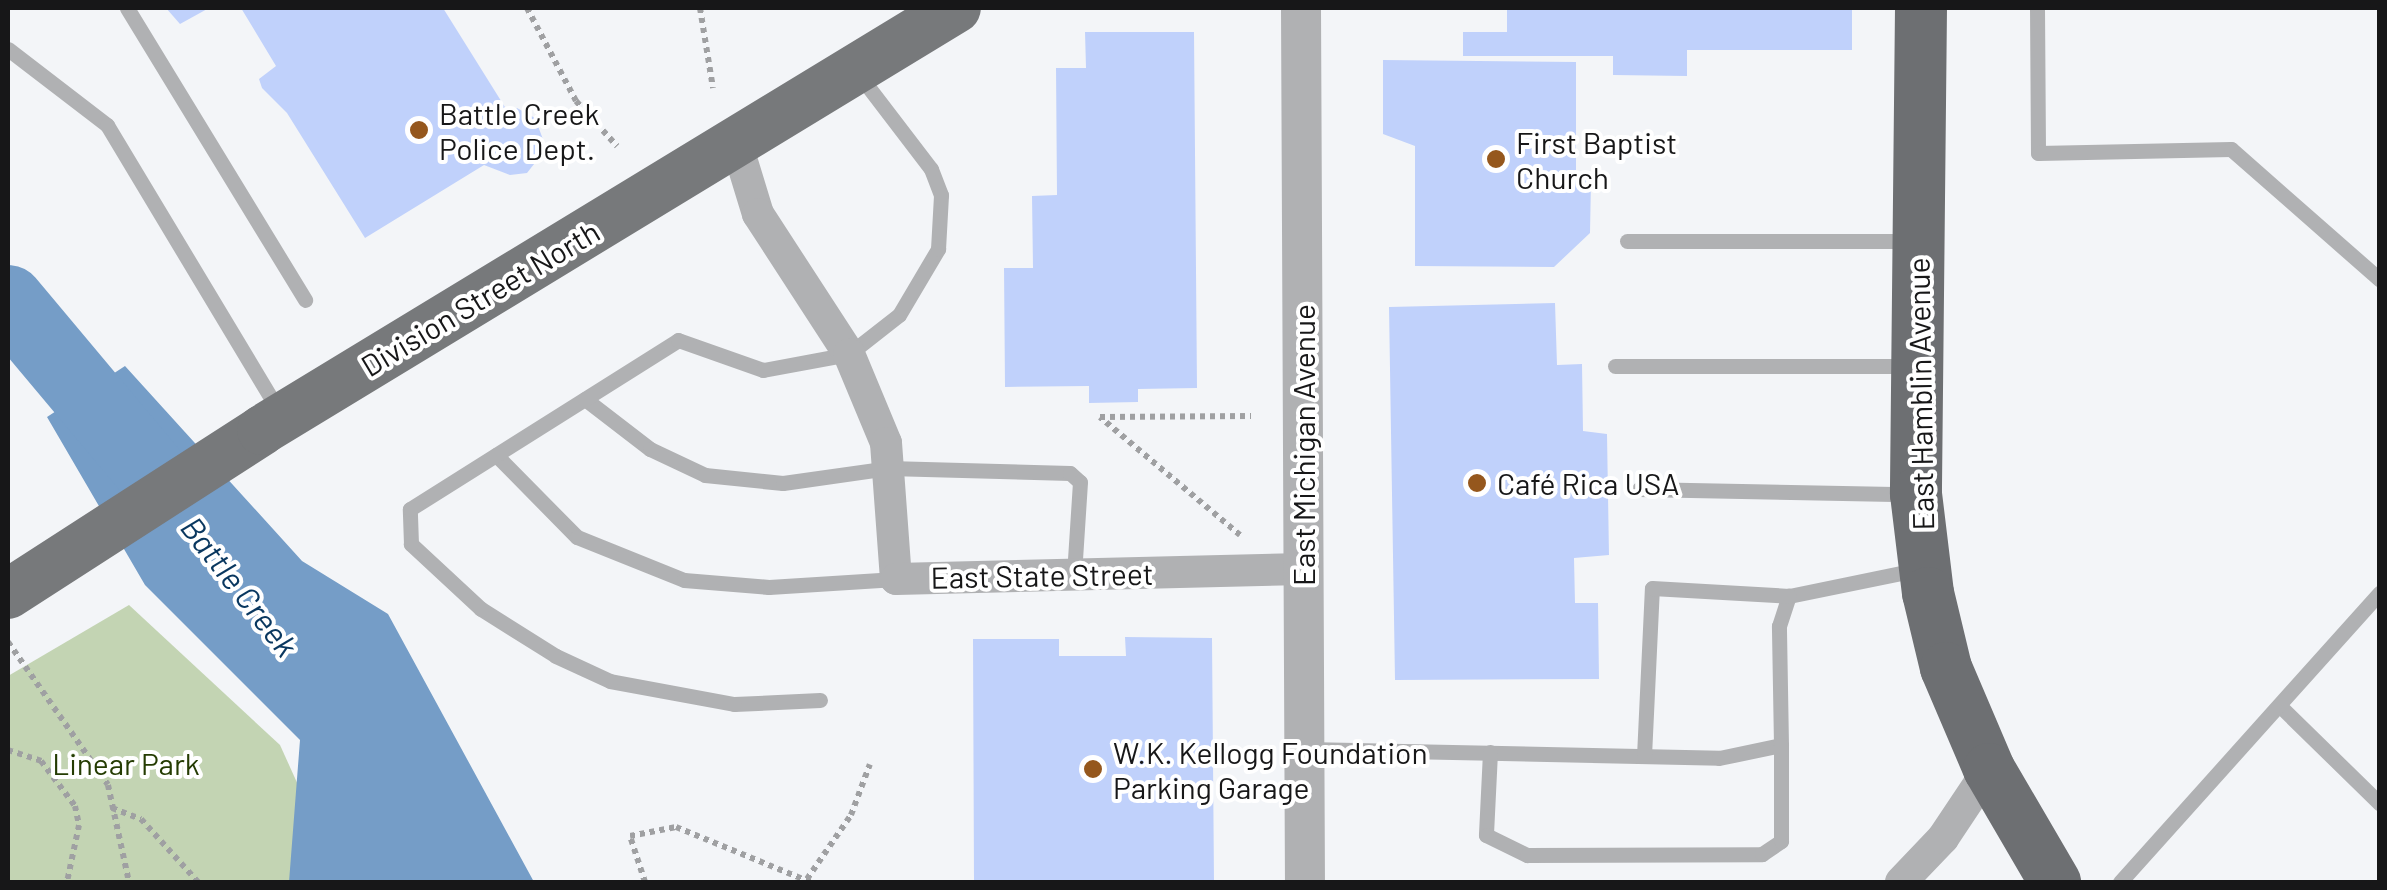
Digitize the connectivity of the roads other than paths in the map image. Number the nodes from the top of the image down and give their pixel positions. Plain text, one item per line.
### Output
1 (127, 8) edge
2 (956, 8) edge
3 (1302, 8) edge
4 (1922, 8) edge
5 (2036, 8) edge
6 (8, 49) edge
7 (855, 69) junction
8 (736, 142) junction
9 (1627, 241) dead end
10 (1919, 241) junction
11 (2380, 280) edge
12 (305, 300) dead end
13 (849, 354) junction
14 (1615, 366) dead end
15 (1918, 366) junction
16 (585, 398) junction
17 (272, 424) junction
18 (496, 454) junction
19 (888, 468) junction
20 (1639, 488) dead end
21 (1916, 494) junction
22 (1925, 568) junction
23 (1303, 569) junction
24 (1074, 574) junction
25 (896, 579) junction
26 (2380, 592) edge
27 (8, 594) edge
28 (1788, 596) junction
29 (820, 700) dead end
30 (2280, 706) junction
31 (1782, 744) junction
32 (1304, 749) junction
33 (1490, 752) junction
34 (1644, 756) junction
35 (1989, 768) junction
36 (2380, 804) edge
37 (1304, 882) edge
38 (1901, 882) edge
39 (2054, 882) edge
40 (2120, 882) edge

1 - 12 lane
2 - 7 main road, Division Street North
3 - 23 street, East Michigan Avenue
4 - 10 highway, East Hamblin Avenue
5 - 11 lane
6 - 17 lane
7 - 8 main road, Division Street North
7 - 13 lane
8 - 13 street, East State Street
8 - 17 main road, Division Street North
9 - 10 lane
10 - 15 highway, East Hamblin Avenue
13 - 16 lane
13 - 19 street, East State Street
14 - 15 lane
15 - 21 highway, East Hamblin Avenue
16 - 18 lane
16 - 19 lane
17 - 27 main road, Division Street North
18 - 25 lane
18 - 29 lane
19 - 24 lane
19 - 25 street, East State Street
20 - 21 lane
21 - 22 highway, East Hamblin Avenue
22 - 28 lane
22 - 35 highway, East Hamblin Avenue
23 - 24 street, East State Street
23 - 32 street, East Michigan Avenue
24 - 25 street, East State Street
26 - 30 lane
28 - 31 lane
28 - 34 lane
30 - 36 lane
30 - 40 lane
31 - 33 lane
31 - 34 lane
32 - 33 lane
32 - 37 street, East Michigan Avenue
33 - 34 lane
35 - 38 street
35 - 39 highway, East Hamblin Avenue

